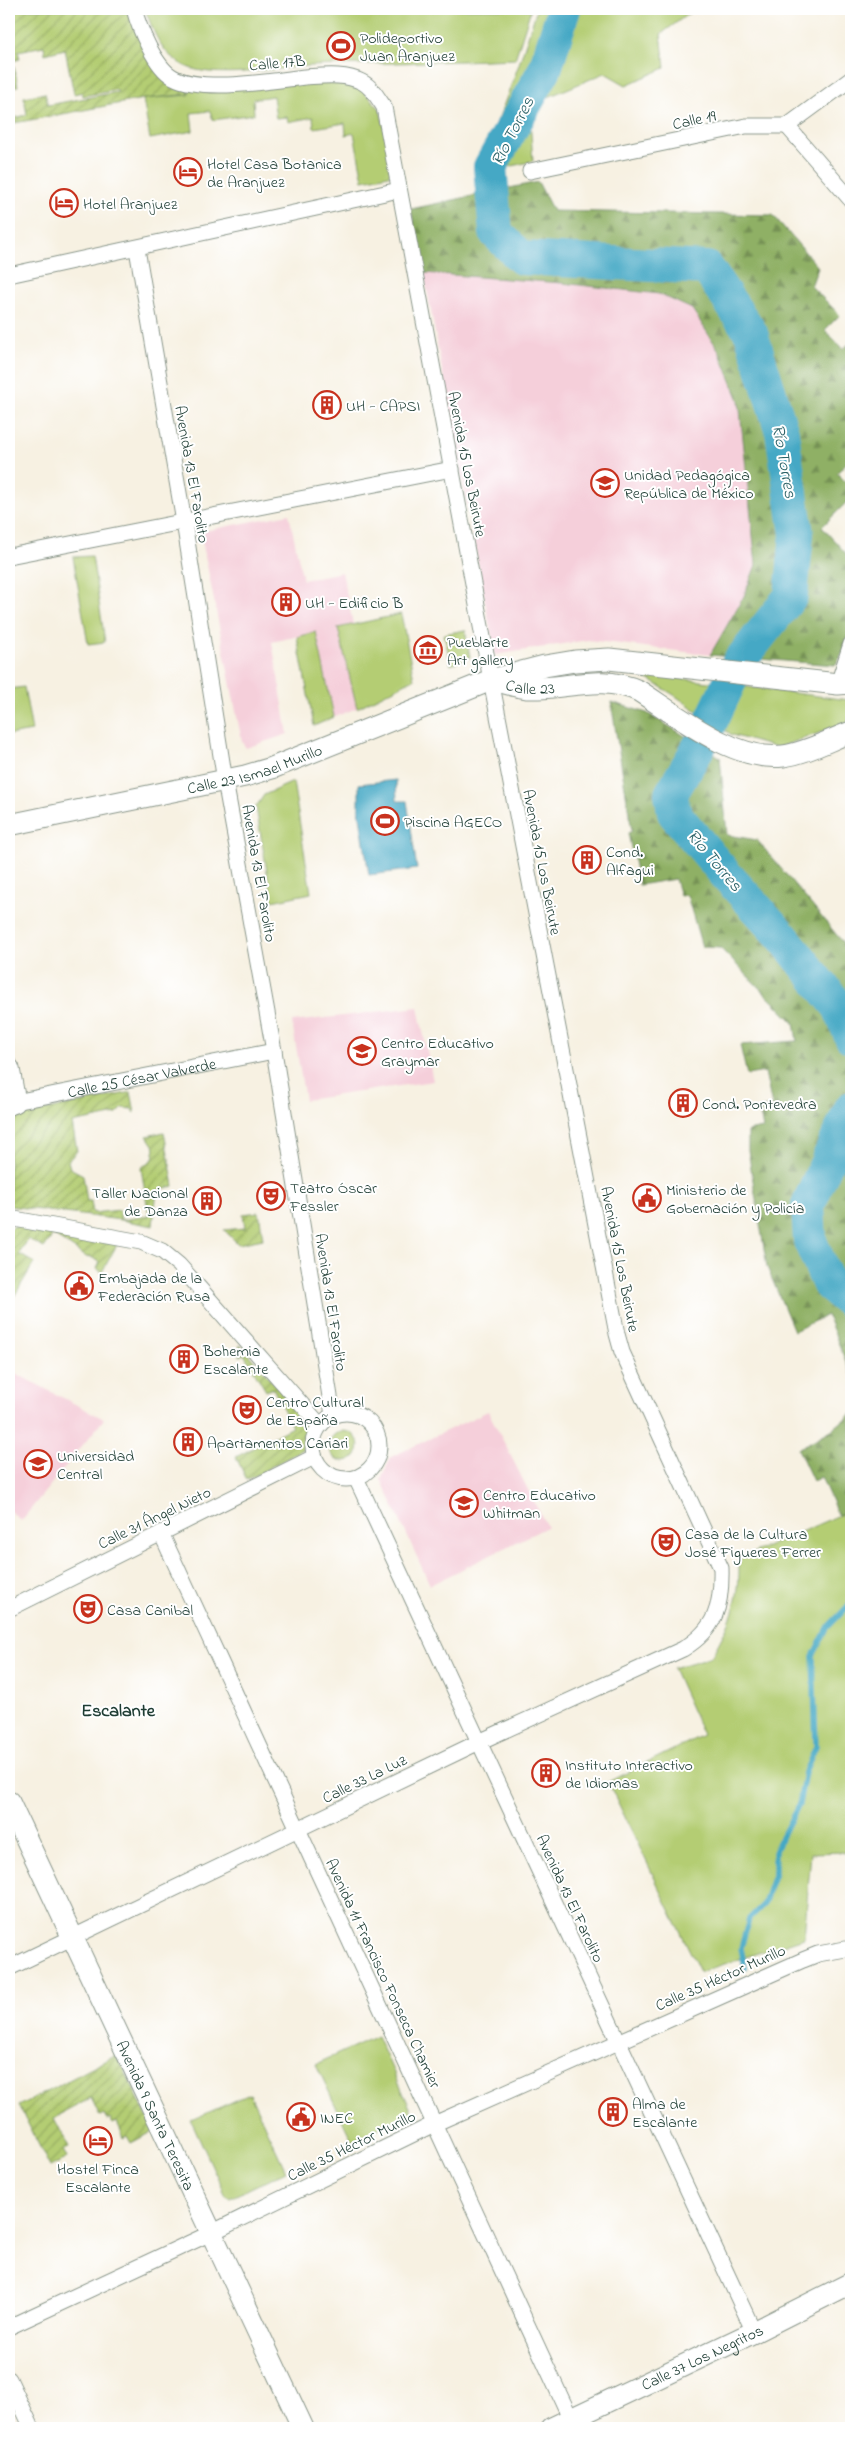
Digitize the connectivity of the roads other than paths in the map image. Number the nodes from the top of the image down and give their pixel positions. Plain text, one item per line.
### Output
1 (134, 9) edge
2 (851, 79) edge
3 (384, 107) joint
4 (787, 126) junction
5 (530, 171) dead end
6 (400, 190) junction
7 (851, 200) edge
8 (137, 249) junction
9 (9, 275) edge
10 (452, 469) junction
11 (184, 522) junction
12 (9, 556) edge
13 (851, 644) edge
14 (491, 680) junction
15 (841, 683) edge
16 (851, 732) edge
17 (225, 781) junction
18 (9, 825) edge
19 (274, 1051) junction
20 (9, 1069) edge
21 (12, 1103) edge
22 (9, 1218) edge
23 (333, 1415) junction
24 (320, 1425) junction
25 (314, 1457) junction
26 (356, 1478) junction
27 (161, 1533) junction
28 (719, 1605) joint
29 (9, 1609) edge
30 (479, 1742) junction
31 (9, 1802) edge
32 (298, 1829) junction
33 (73, 1938) junction
34 (851, 1948) edge
35 (9, 1968) edge
36 (618, 2041) junction
37 (434, 2124) junction
38 (211, 2233) junction
39 (851, 2283) edge
40 (9, 2327) edge
41 (754, 2332) junction
42 (9, 2379) edge
43 (566, 2425) edge
44 (32, 2428) edge
45 (303, 2428) edge

1 - 3 street, Calle 17B
2 - 4 street
3 - 6 street, Avenida 15 Los Beirute
4 - 5 street, Calle 19
4 - 7 street
6 - 8 street
6 - 10 street, Avenida 15 Los Beirute
8 - 9 street
8 - 11 street, Avenida 13 El Farolito
10 - 11 street
10 - 14 street, Avenida 15 Los Beirute
11 - 12 street
11 - 17 street, Avenida 13 El Farolito
13 - 15 street
14 - 15 main road, Calle 23
14 - 16 main road, Calle 23
14 - 17 main road, Calle 23 Ismael Murillo
14 - 28 street, Avenida 15 Los Beirute
17 - 18 main road, Calle 23 Ismael Murillo
17 - 19 street, Avenida 13 El Farolito
19 - 21 street, Calle 25 César Valverde
19 - 23 street, Avenida 13 El Farolito
20 - 21 main road
22 - 24 street
23 - 24 street
23 - 26 street
24 - 25 street
25 - 26 street
25 - 27 street, Calle 31 Ángel Nieto
26 - 30 street, Avenida 13 El Farolito
27 - 29 street, Calle 31 Ángel Nieto
27 - 32 street, Avenida 11 Francisco Fonseca Chamier
28 - 30 street, Calle 33 La Luz
30 - 32 street, Calle 33 La Luz
30 - 36 street, Avenida 13 El Farolito
31 - 33 main road, Avenida 9 Santa Teresita
32 - 33 street, Calle 33 La Luz
32 - 37 street, Avenida 11 Francisco Fonseca Chamier
33 - 35 street, Calle 33 La Luz
33 - 38 main road, Avenida 9 Santa Teresita
34 - 36 street, Calle 35 Héctor Murillo
36 - 37 street, Calle 35 Héctor Murillo
36 - 41 street, Avenida 13 El Farolito
37 - 38 street, Calle 35 Héctor Murillo
37 - 43 street, Avenida 11 Francisco Fonseca Chamier
38 - 40 street, Calle 35 Héctor Murillo
38 - 45 main road, Avenida 9 Santa Teresita
39 - 41 main road, Calle 37 Los Negritos
41 - 43 main road, Calle 37 Los Negritos
42 - 44 street

